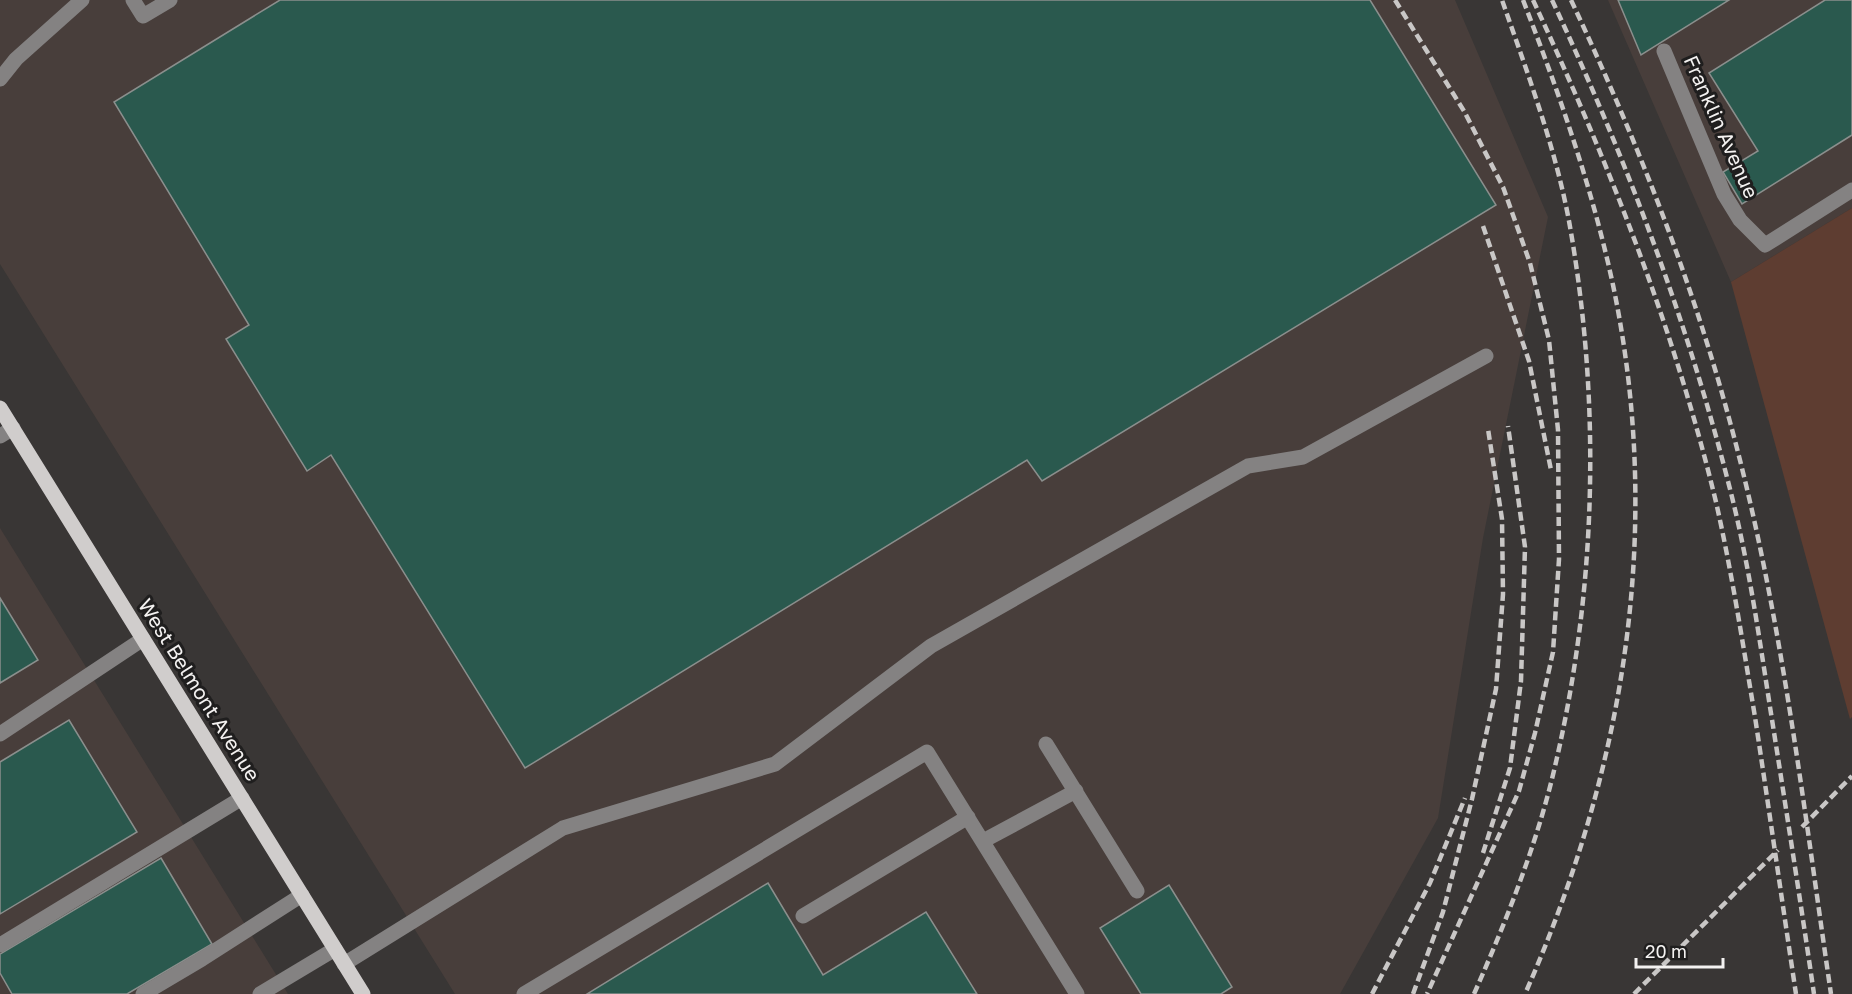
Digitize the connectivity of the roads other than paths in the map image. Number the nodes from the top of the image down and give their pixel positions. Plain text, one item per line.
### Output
1 (82, 0) edge
2 (133, 0) edge
3 (170, 0) edge
4 (1664, 51) dead end
5 (0, 79) edge
6 (1852, 190) edge
7 (1486, 356) dead end
8 (0, 408) edge
9 (6, 432) edge
10 (143, 639) junction
11 (0, 734) edge
12 (1046, 744) dead end
13 (1076, 791) junction
14 (242, 798) junction
15 (968, 817) junction
16 (983, 841) junction
17 (1137, 891) dead end
18 (302, 895) junction
19 (803, 916) dead end
20 (0, 945) edge
21 (335, 949) junction
22 (344, 964) junction
23 (143, 994) edge
24 (260, 994) edge
25 (363, 994) edge
26 (524, 994) edge
27 (1077, 994) edge

1 - 5 street
2 - 3 street
4 - 6 street, Franklin Avenue
7 - 22 street
8 - 9 main road, West Belmont Avenue
9 - 10 main road, West Belmont Avenue
10 - 11 street
10 - 14 main road, West Belmont Avenue
12 - 13 street
13 - 16 street
13 - 17 street
14 - 18 main road, West Belmont Avenue
14 - 20 street
15 - 16 street
15 - 19 street
15 - 26 street
16 - 27 street
18 - 21 main road, West Belmont Avenue
18 - 23 street
21 - 22 main road, West Belmont Avenue
21 - 24 street
22 - 25 main road, West Belmont Avenue

